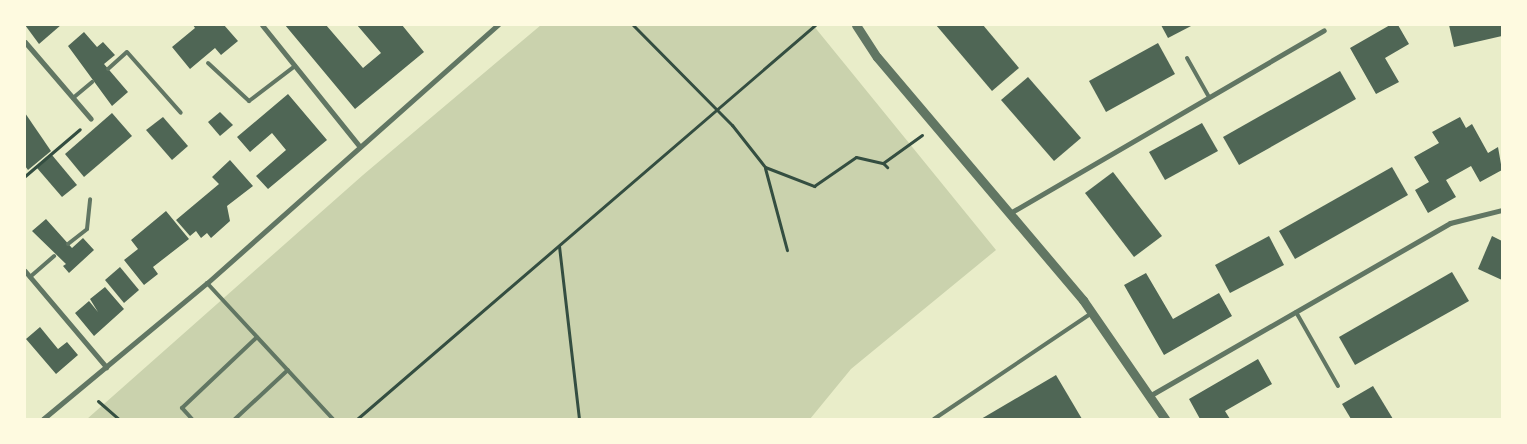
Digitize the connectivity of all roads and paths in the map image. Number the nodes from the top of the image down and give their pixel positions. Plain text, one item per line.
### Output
1 (262, 25) edge
2 (498, 25) edge
3 (633, 25) edge
4 (814, 25) edge
5 (856, 25) edge
6 (1324, 30) dead end
7 (25, 42) edge
8 (1187, 58) dead end
9 (208, 62) dead end
10 (295, 66) junction
11 (108, 69) dead end
12 (92, 82) dead end
13 (1209, 97) junction
14 (73, 98) junction
15 (716, 110) junction
16 (181, 113) dead end
17 (91, 119) joint
18 (935, 126) junction
19 (360, 147) junction
20 (883, 163) junction
21 (765, 167) junction
22 (887, 167) dead end
23 (25, 176) edge
24 (90, 199) dead end
25 (1502, 210) edge
26 (1010, 212) junction
27 (68, 244) dead end
28 (559, 246) junction
29 (787, 250) dead end
30 (54, 256) dead end
31 (25, 271) edge
32 (30, 277) junction
33 (207, 282) junction
34 (1296, 312) junction
35 (1092, 313) junction
36 (257, 337) junction
37 (106, 367) junction
38 (288, 370) junction
39 (1338, 386) dead end
40 (1151, 395) junction
41 (98, 402) dead end
42 (43, 419) edge
43 (119, 419) edge
44 (192, 419) edge
45 (235, 419) edge
46 (333, 419) edge
47 (357, 419) edge
48 (579, 419) edge
49 (934, 419) edge
50 (1165, 419) edge

1 - 10 street
2 - 19 street
3 - 15 path
4 - 15 path
5 - 18 street
6 - 13 street
7 - 14 street
8 - 13 lane
9 - 10 lane
10 - 19 street
11 - 16 lane
12 - 14 lane
13 - 26 street
14 - 17 street
15 - 21 path
15 - 28 path
17 - 23 path
18 - 20 path
18 - 26 street
19 - 33 street
20 - 21 path
20 - 22 path
21 - 29 path
24 - 27 lane
25 - 34 street
26 - 35 street
28 - 47 path
28 - 48 path
30 - 32 lane
31 - 32 street
32 - 37 street
33 - 36 lane
33 - 37 street
34 - 39 lane
34 - 40 street
35 - 40 street
35 - 49 lane
36 - 38 lane
36 - 44 lane
37 - 42 street
38 - 45 lane
38 - 46 lane
40 - 50 street
41 - 43 path

